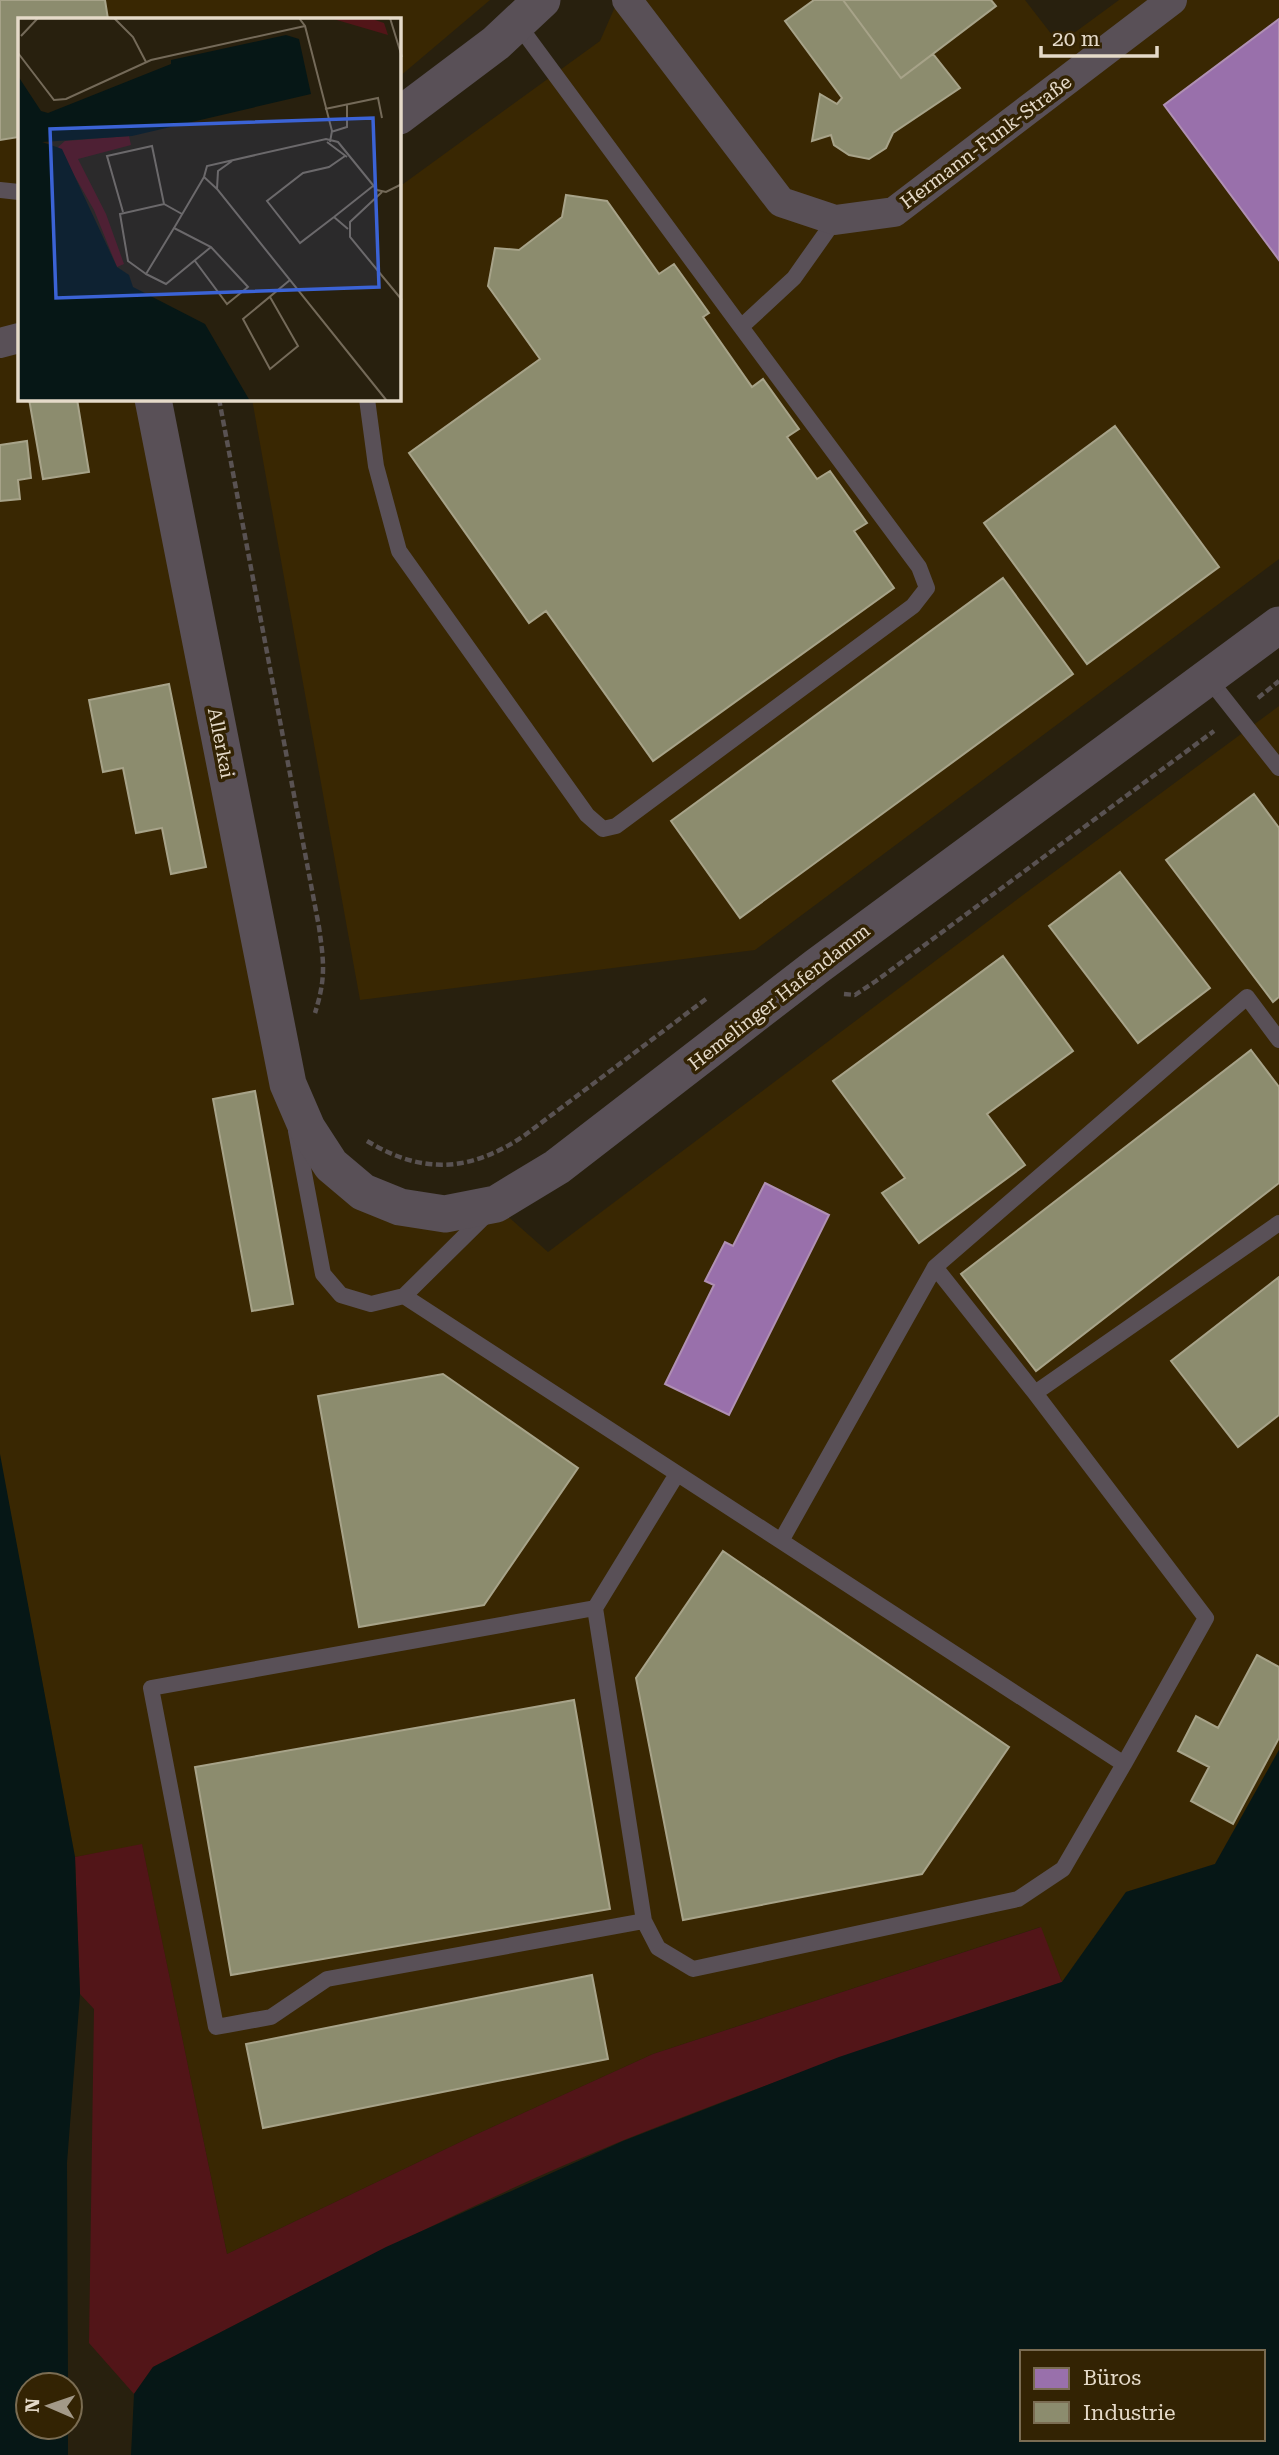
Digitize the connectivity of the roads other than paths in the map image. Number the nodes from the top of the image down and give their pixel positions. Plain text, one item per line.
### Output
1 (627, 0) edge
2 (1172, 0) edge
3 (529, 12) edge
4 (401, 114) edge
5 (0, 190) edge
6 (18, 192) edge
7 (835, 220) junction
8 (741, 327) junction
9 (18, 338) edge
10 (0, 343) edge
11 (154, 401) edge
12 (367, 401) edge
13 (1279, 625) edge
14 (1208, 678) junction
15 (1279, 768) edge
16 (1279, 1040) edge
17 (288, 1084) junction
18 (496, 1204) junction
19 (1279, 1223) edge
20 (935, 1268) junction
21 (404, 1296) junction
22 (1035, 1393) junction
23 (677, 1474) junction
24 (781, 1541) junction
25 (595, 1608) junction
26 (1124, 1764) junction
27 (644, 1921) junction

1 - 7 street, Hermann-Funk-Straße
2 - 7 street, Hermann-Funk-Straße
3 - 4 street
3 - 8 lane
5 - 6 lane
7 - 8 lane
8 - 12 lane
9 - 10 street
11 - 17 street, Allerkai
13 - 14 street, Hemelinger Hafendamm
14 - 15 lane
14 - 18 street, Hemelinger Hafendamm
16 - 20 lane
17 - 18 street, Hemelinger Hafendamm
17 - 21 lane
18 - 21 lane
19 - 22 lane
20 - 22 lane
20 - 24 lane
21 - 23 lane
22 - 26 lane
23 - 24 lane
23 - 25 lane
24 - 26 lane
25 - 27 lane
25 - 27 lane
26 - 27 lane

